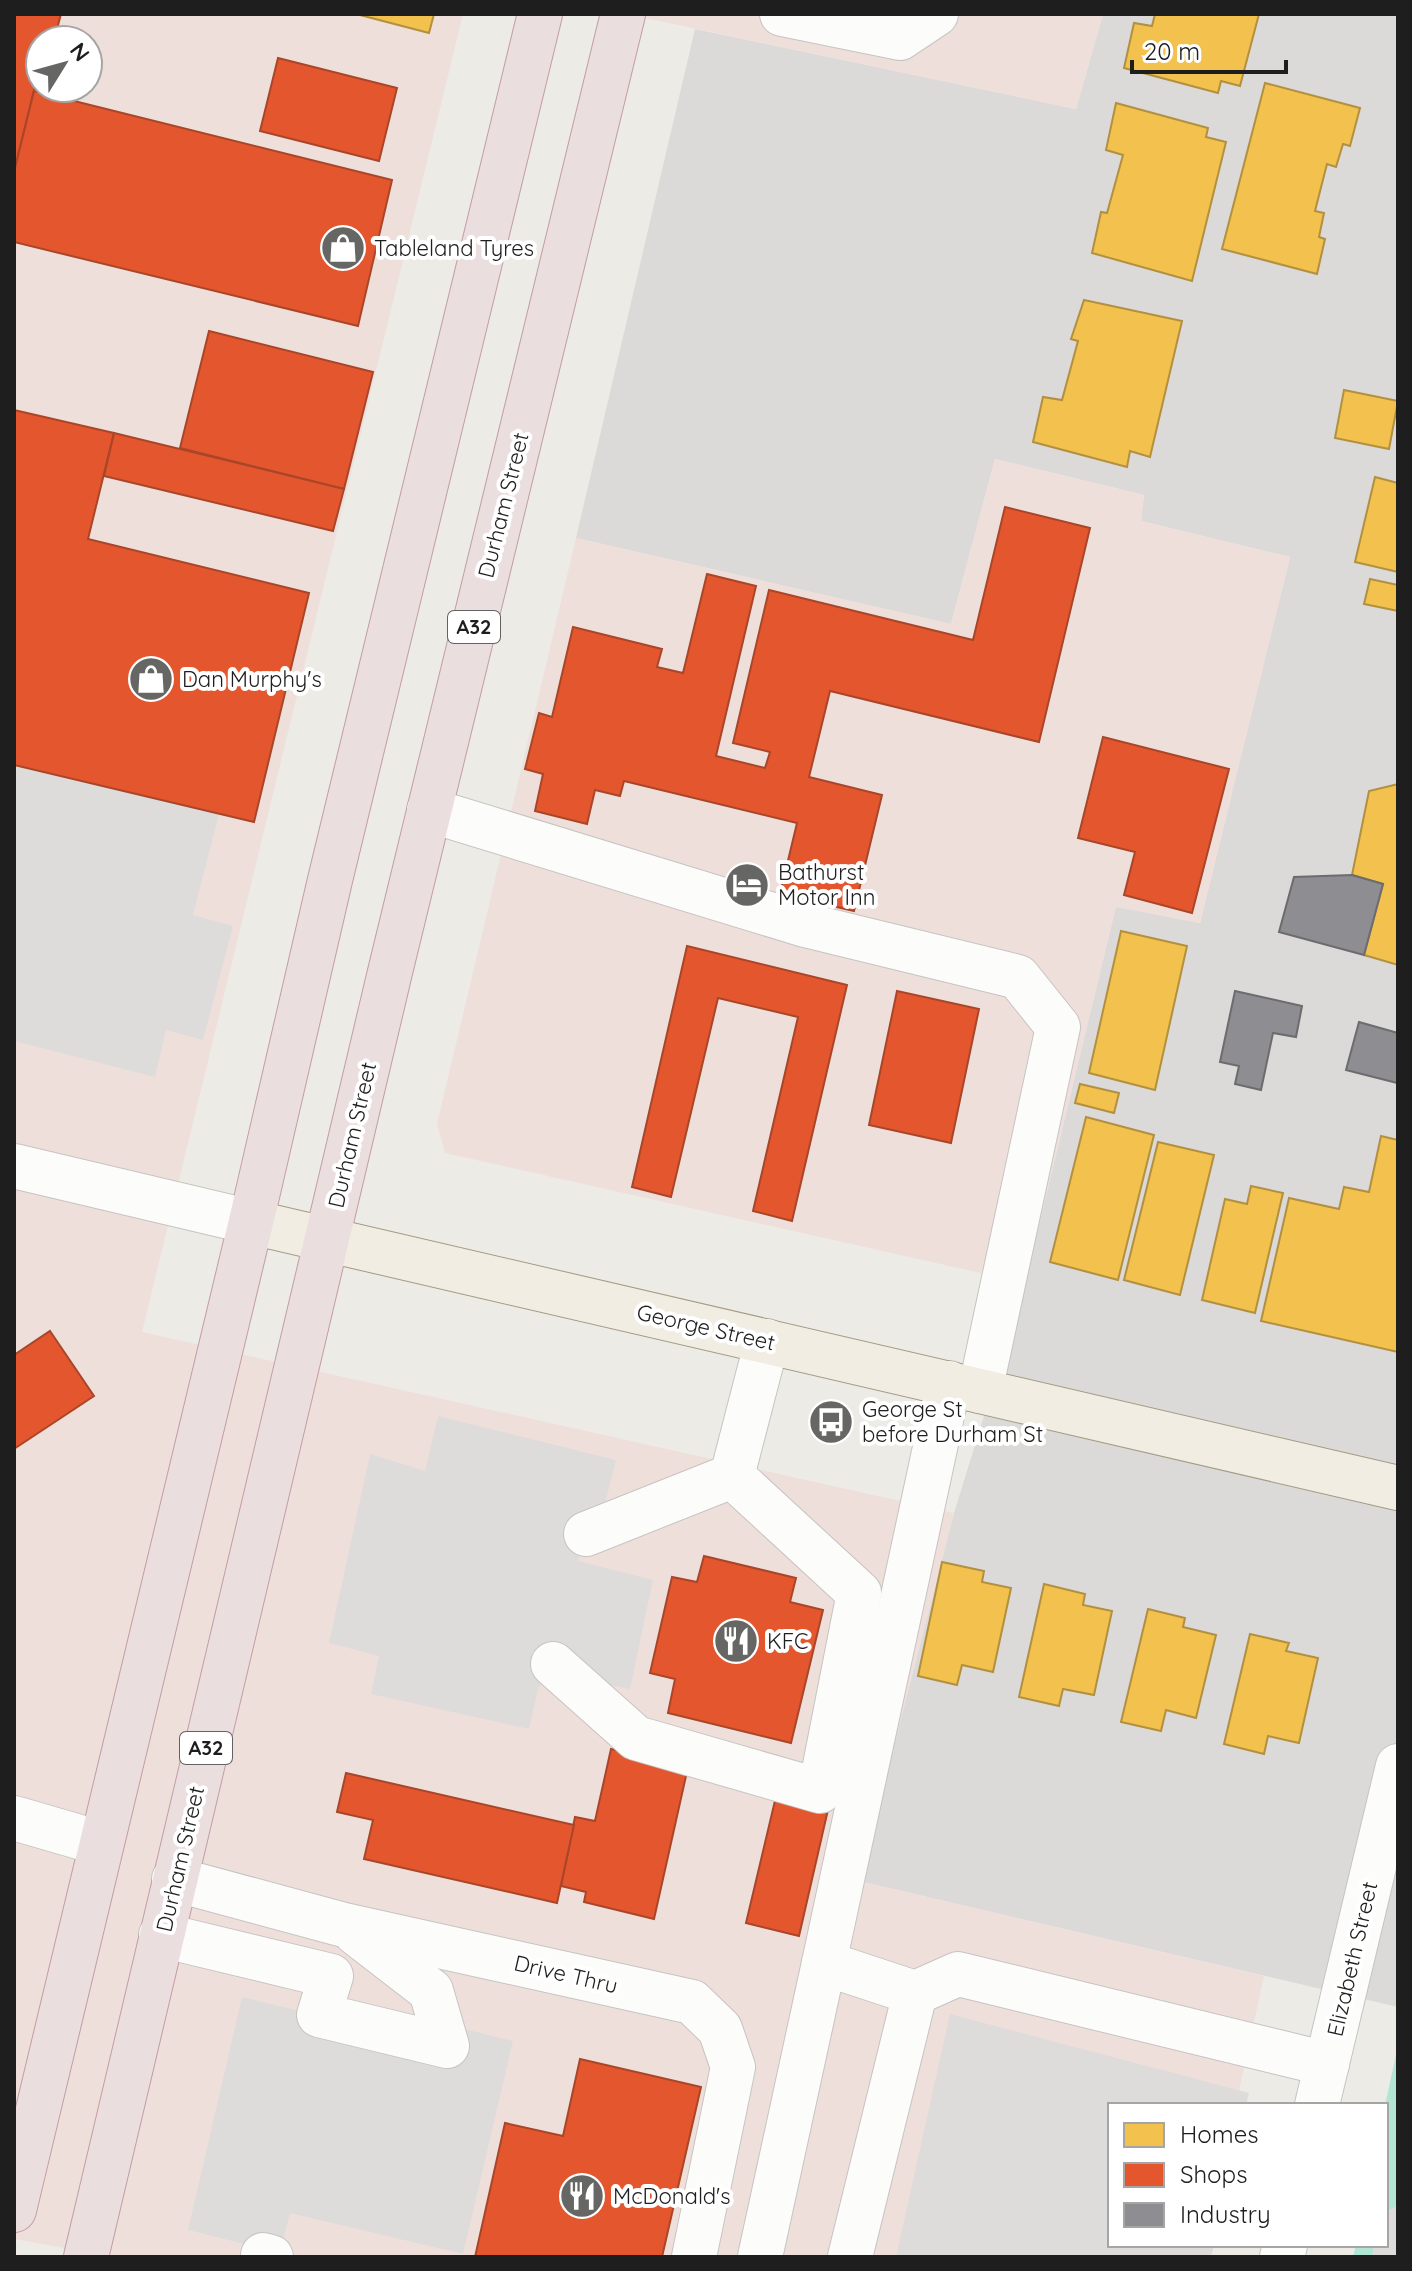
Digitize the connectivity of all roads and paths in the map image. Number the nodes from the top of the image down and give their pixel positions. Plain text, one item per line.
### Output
1 (540, 14) edge
2 (623, 14) edge
3 (782, 14) edge
4 (936, 14) edge
5 (429, 810) junction
6 (14, 1166) edge
7 (251, 1222) junction
8 (328, 1240) junction
9 (767, 1341) junction
10 (964, 1387) junction
11 (732, 1476) junction
12 (1398, 1488) edge
13 (586, 1534) dead end
14 (553, 1664) dead end
15 (1398, 1766) edge
16 (14, 1818) edge
17 (100, 1843) junction
18 (174, 1879) junction
19 (344, 1925) junction
20 (161, 1935) junction
21 (824, 1963) junction
22 (915, 1993) junction
23 (1322, 2084) edge
24 (14, 2210) edge
25 (86, 2257) edge
26 (694, 2257) edge
27 (760, 2257) edge
28 (850, 2257) edge

1 - 7 highway
2 - 5 highway, Durham Street / A32
3 - 4 street
5 - 8 highway, Durham Street / A32
5 - 10 street
6 - 7 street, George Street
7 - 8 main road, George Street
7 - 17 highway
8 - 9 main road, George Street
8 - 18 highway, Durham Street / A32
9 - 10 main road, George Street
9 - 11 street
10 - 12 main road, George Street
10 - 21 street
11 - 13 street
11 - 14 street
15 - 23 street, Elizabeth Street
16 - 17 street
17 - 24 highway
18 - 19 street, Drive Thru
18 - 20 highway, Durham Street / A32
19 - 20 street
19 - 26 street, Drive Thru
20 - 25 highway, Durham Street / A32
21 - 22 street
21 - 27 street
22 - 23 street
22 - 28 street

